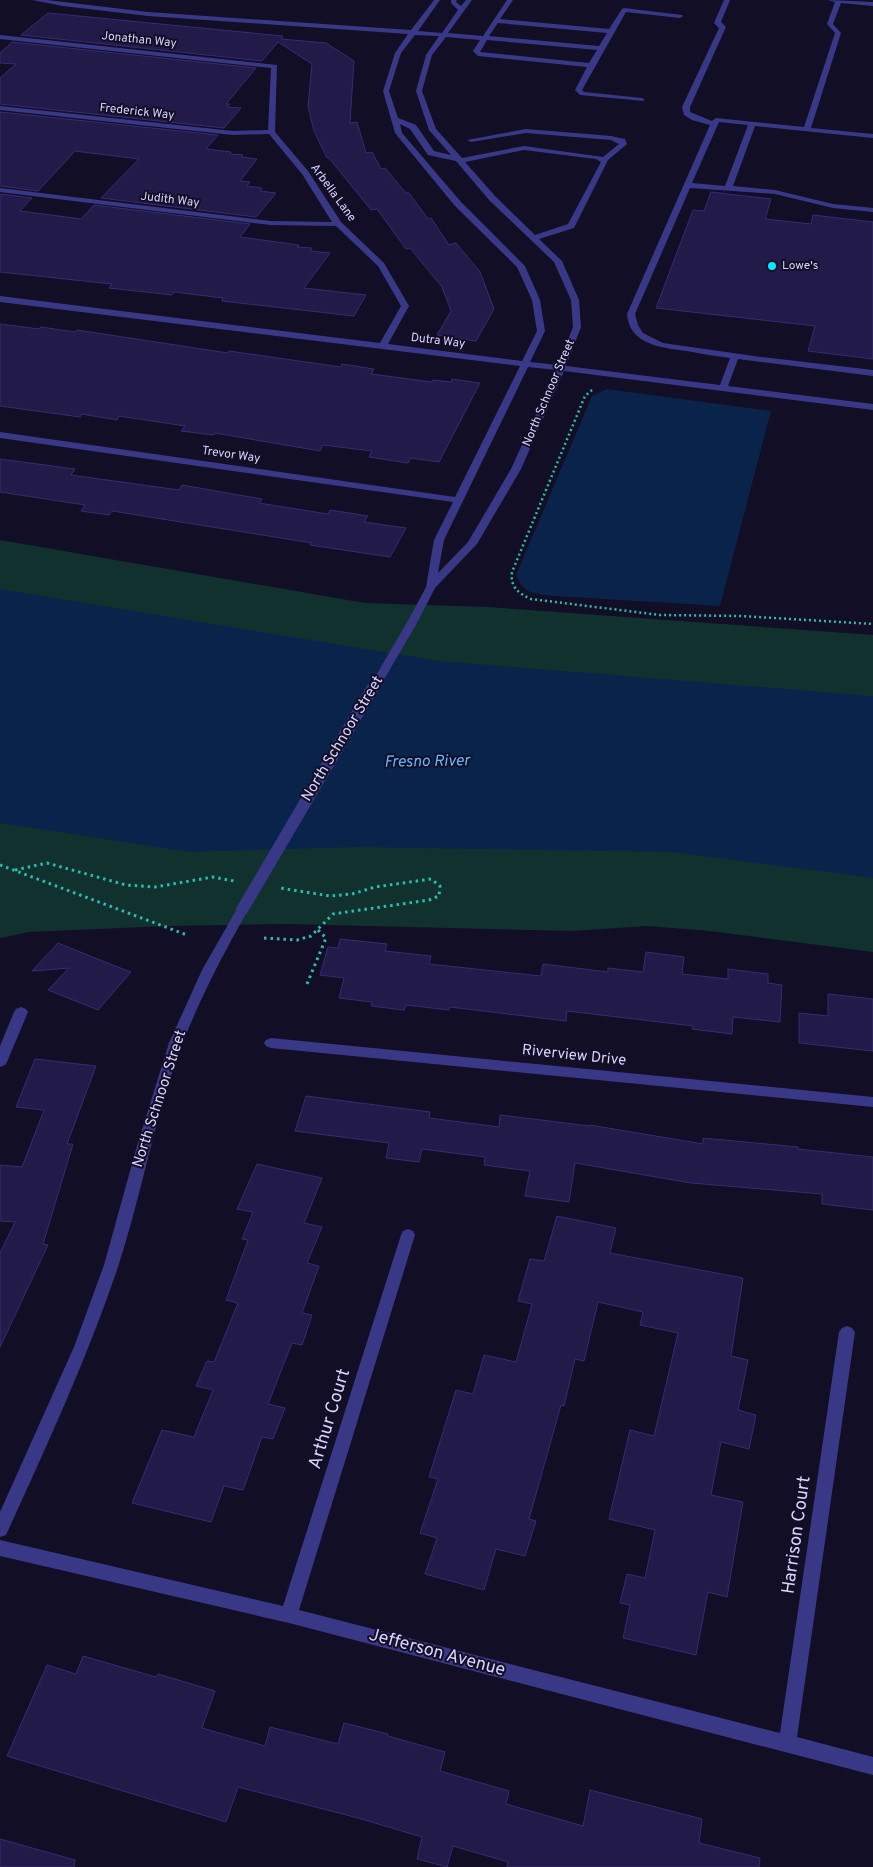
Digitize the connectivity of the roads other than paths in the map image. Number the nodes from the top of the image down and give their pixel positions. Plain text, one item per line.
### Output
1 (35, 0) edge
2 (437, 0) edge
3 (454, 0) edge
4 (469, 0) edge
5 (510, 0) edge
6 (727, 0) edge
7 (837, 0) edge
8 (51, 1) edge
9 (873, 4) edge
10 (462, 10) junction
11 (680, 16) dead end
12 (496, 21) junction
13 (611, 31) junction
14 (414, 32) junction
15 (444, 34) junction
16 (0, 37) edge
17 (485, 37) junction
18 (601, 48) junction
19 (592, 66) junction
20 (642, 100) dead end
21 (0, 108) edge
22 (396, 120) junction
23 (714, 124) junction
24 (752, 124) junction
25 (807, 130) junction
26 (271, 132) junction
27 (873, 136) edge
28 (471, 140) dead end
29 (459, 160) junction
30 (603, 160) junction
31 (687, 186) junction
32 (728, 189) junction
33 (0, 190) edge
34 (873, 210) edge
35 (338, 224) junction
36 (534, 238) junction
37 (0, 299) edge
38 (382, 347) junction
39 (736, 356) junction
40 (524, 364) junction
41 (561, 369) junction
42 (873, 373) edge
43 (723, 388) junction
44 (873, 407) edge
45 (0, 435) edge
46 (458, 500) junction
47 (431, 587) junction
48 (21, 1012) dead end
49 (271, 1043) dead end
50 (0, 1062) edge
51 (873, 1102) edge
52 (408, 1235) dead end
53 (847, 1332) dead end
54 (0, 1530) edge
55 (0, 1548) edge
56 (289, 1615) junction
57 (787, 1744) junction
58 (873, 1766) edge

1 - 8 street
2 - 14 street, North Schnoor Street
3 - 10 street
4 - 10 street, North Schnoor Street
5 - 12 street
6 - 23 street
7 - 9 street
7 - 25 street
8 - 14 street
10 - 15 street, North Schnoor Street
11 - 13 street
12 - 13 street
12 - 17 street
13 - 18 street
14 - 15 street
14 - 22 street, North Schnoor Street
15 - 17 street
15 - 29 street, North Schnoor Street
16 - 26 street, Jonathan Way
17 - 18 street
17 - 19 street
18 - 19 street
19 - 20 street
21 - 26 street, Frederick Way
22 - 29 street
22 - 40 street, North Schnoor Street
23 - 24 street
23 - 31 street
24 - 25 street
24 - 32 street
25 - 27 street
26 - 35 street, Arbella Lane
28 - 30 street
29 - 30 street
29 - 36 street, North Schnoor Street
30 - 36 street
31 - 32 street
31 - 39 street
32 - 34 street
33 - 35 street, Judith Way
35 - 38 street, Arbella Lane
36 - 41 street, North Schnoor Street
37 - 38 street, Dutra Way
38 - 40 street, Dutra Way
39 - 42 street
39 - 43 street
40 - 41 street, Dutra Way
40 - 46 street, North Schnoor Street
41 - 43 street, Dutra Way
41 - 47 street, North Schnoor Street
43 - 44 street, Dutra Way
45 - 46 street, Trevor Way
46 - 47 street, North Schnoor Street
47 - 54 street, North Schnoor Street, bridge
48 - 50 street
49 - 51 street, Riverview Drive
52 - 56 street, Arthur Court
53 - 57 street, Harrison Court
55 - 56 street, Jefferson Avenue
56 - 57 street, Jefferson Avenue
57 - 58 street, Jefferson Avenue

